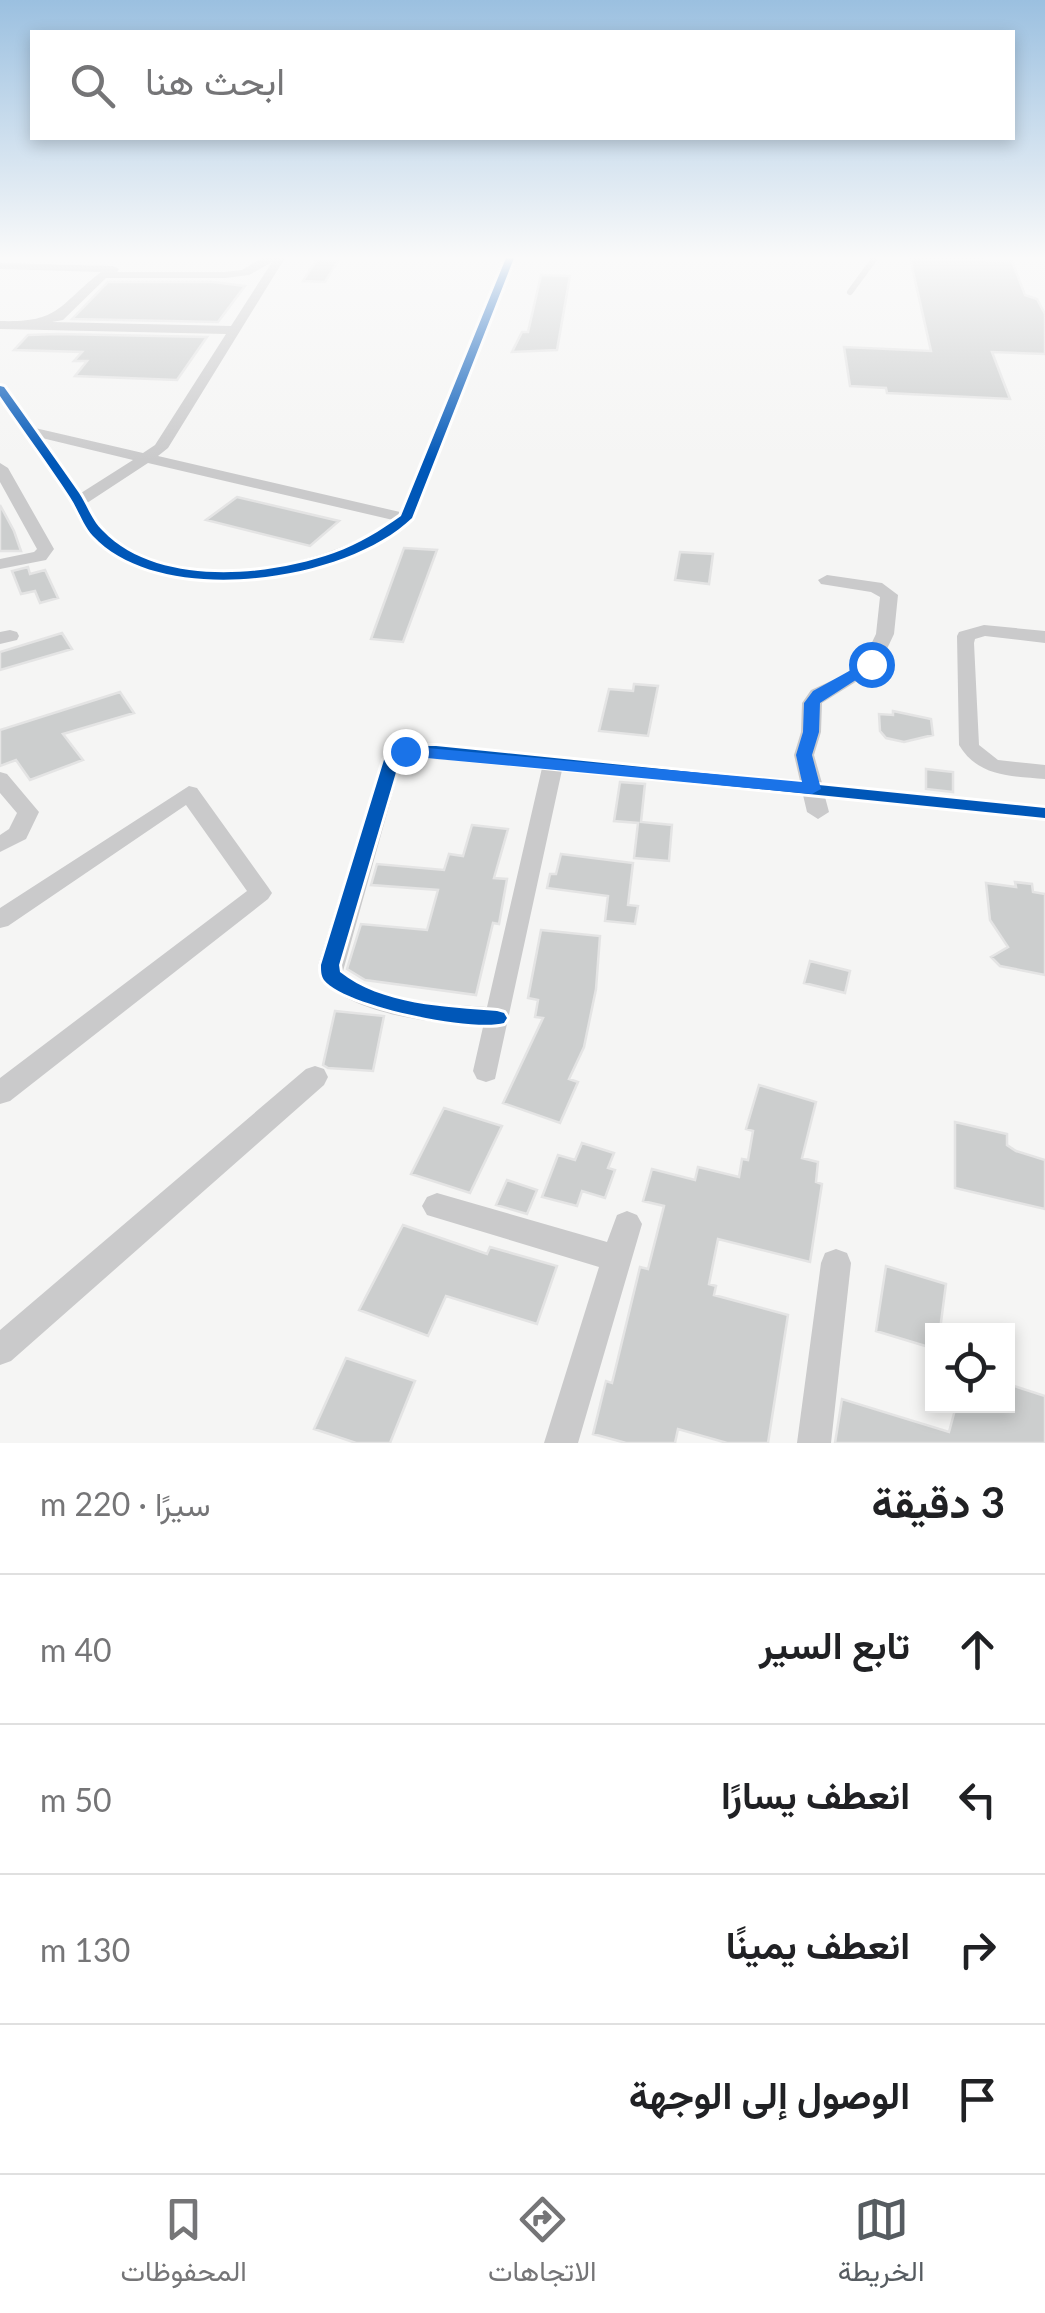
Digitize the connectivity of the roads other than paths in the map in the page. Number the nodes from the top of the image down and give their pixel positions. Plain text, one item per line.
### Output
1 (38, 325) edge
2 (235, 325) edge
3 (483, 325) edge
4 (232, 330) junction
5 (0, 389) edge
6 (30, 430) junction
7 (148, 458) junction
8 (0, 468) edge
9 (78, 502) junction
10 (406, 518) junction
11 (0, 564) edge
12 (827, 580) dead end
13 (1045, 637) edge
14 (554, 765) junction
15 (1045, 772) edge
16 (0, 779) edge
17 (812, 789) junction
18 (818, 812) dead end
19 (1045, 813) edge
20 (0, 845) edge
21 (0, 920) edge
22 (497, 1018) junction
23 (486, 1071) dead end
24 (315, 1077) dead end
25 (0, 1093) edge
26 (437, 1206) dead end
27 (627, 1224) dead end
28 (616, 1258) junction
29 (836, 1263) dead end
30 (0, 1350) edge
31 (562, 1443) edge
32 (814, 1443) edge

1 - 4 street
2 - 4 street
3 - 10 street
4 - 7 street
5 - 6 street
6 - 7 street
6 - 9 street
7 - 9 street
7 - 10 street
8 - 11 street
9 - 10 street
12 - 17 street
13 - 15 street
14 - 17 street
14 - 22 street
14 - 22 street
16 - 20 street
17 - 18 street
17 - 19 street
21 - 25 street
22 - 23 street
24 - 30 street
26 - 28 street
27 - 28 street
28 - 31 street
29 - 32 street

